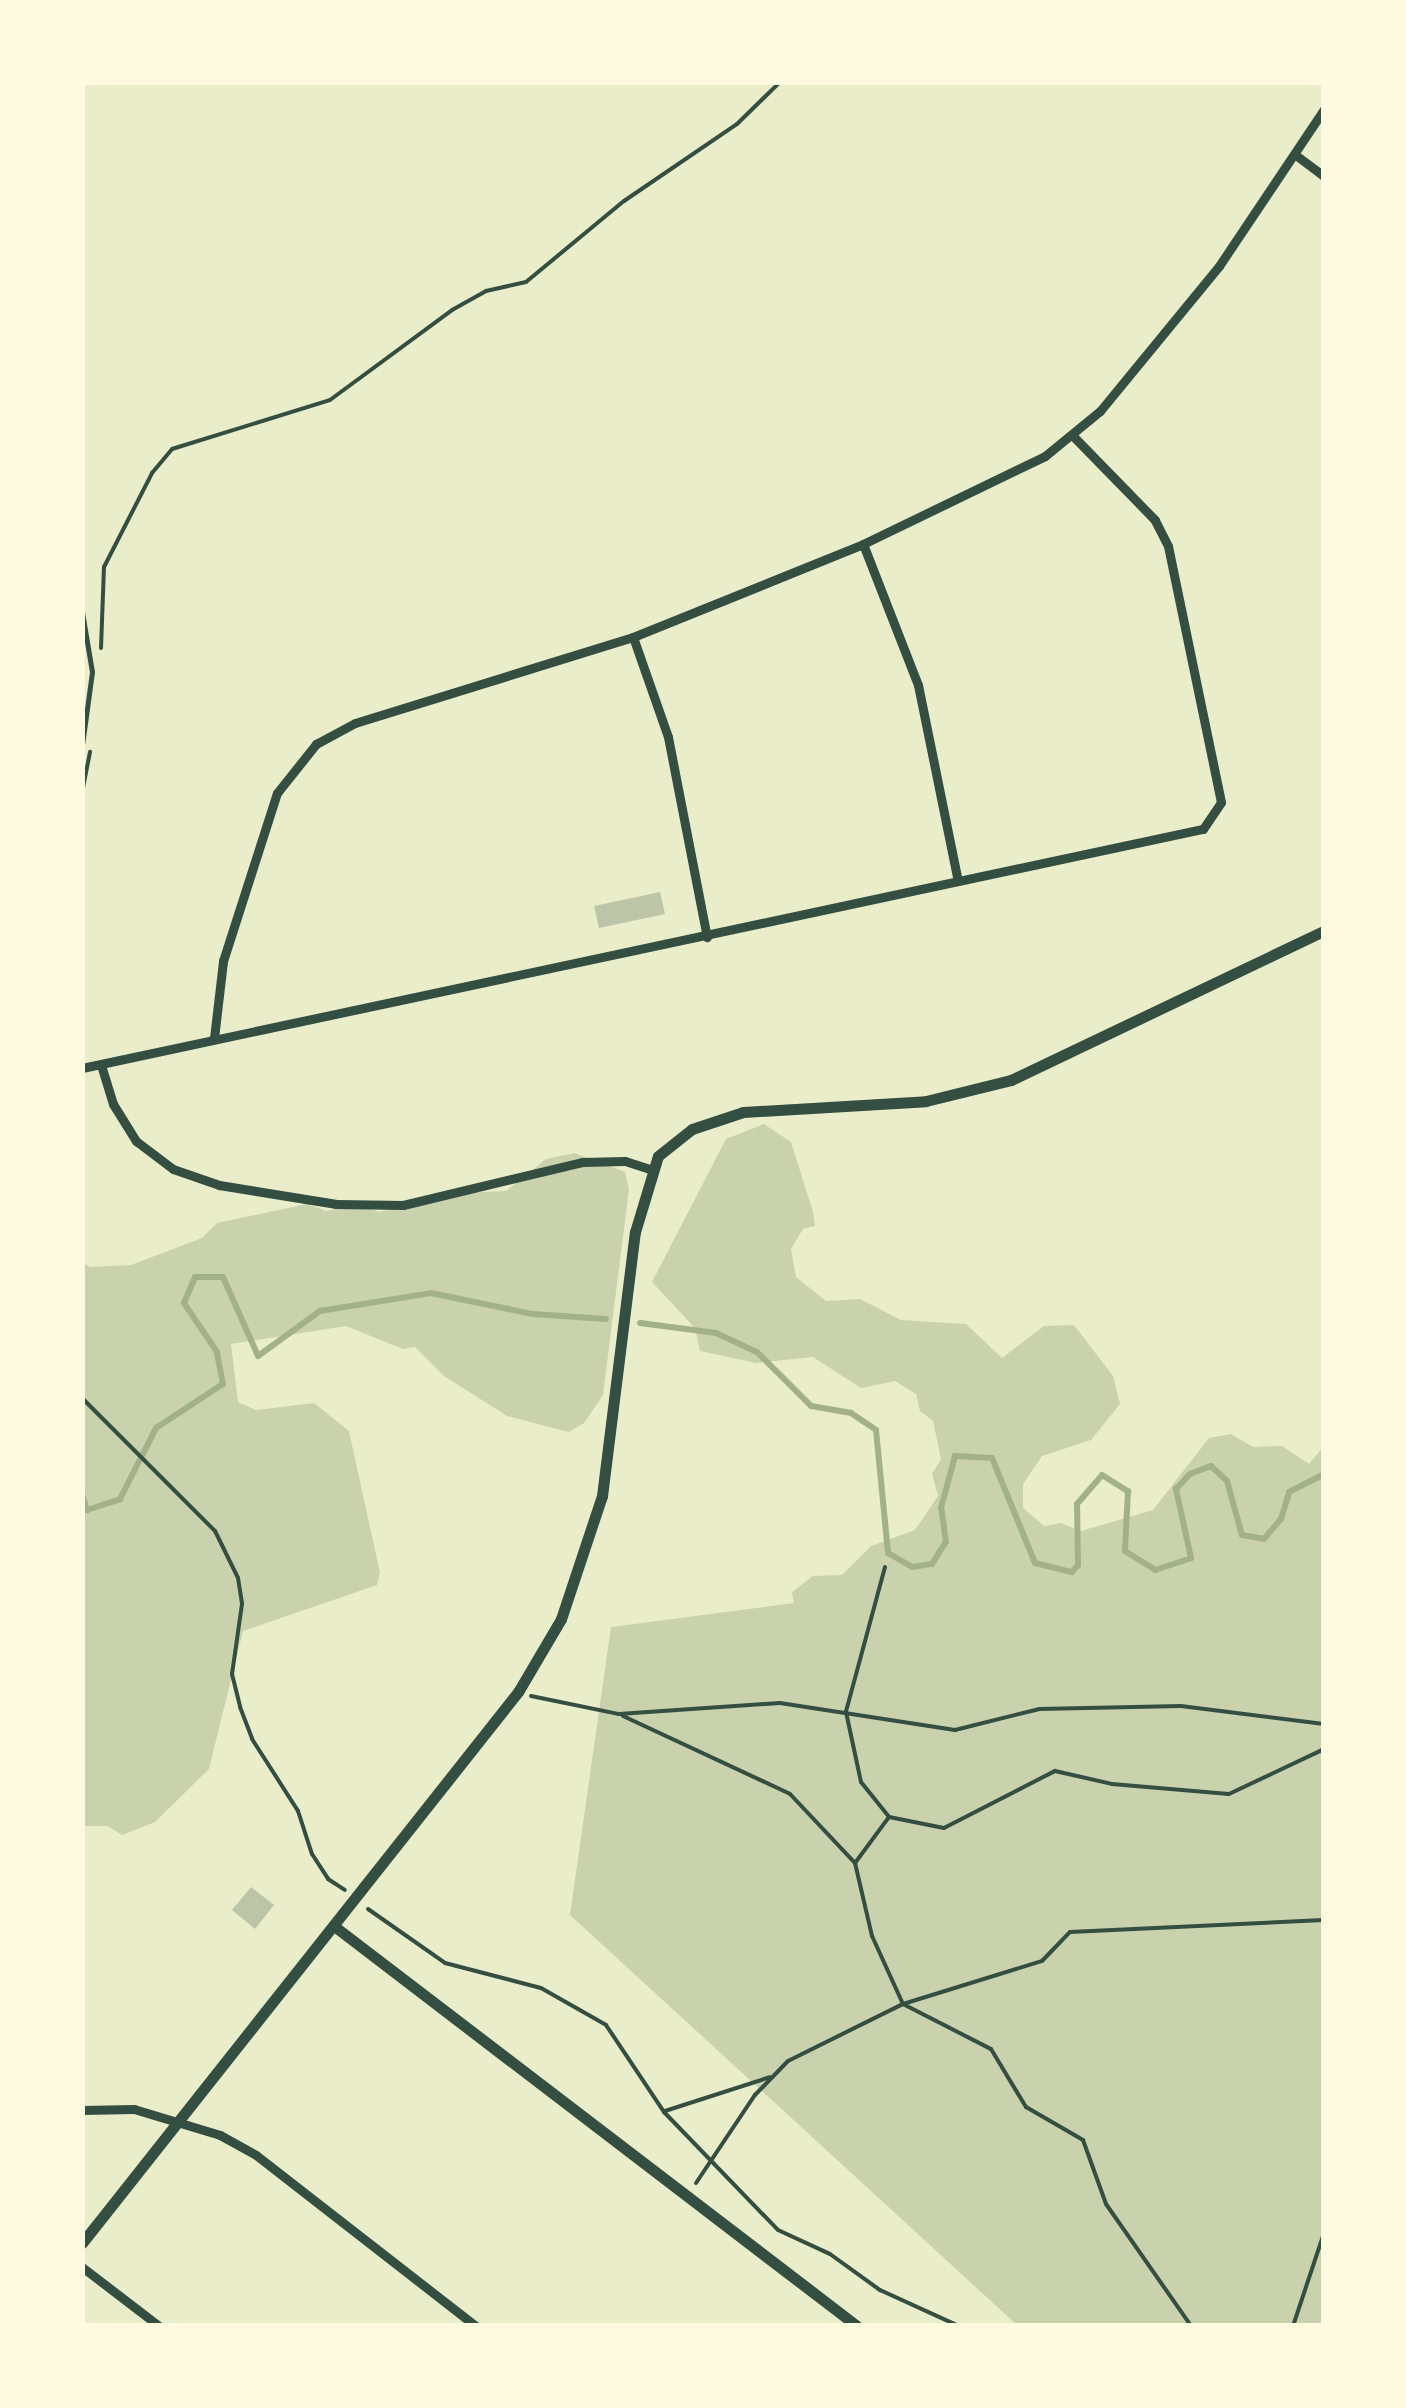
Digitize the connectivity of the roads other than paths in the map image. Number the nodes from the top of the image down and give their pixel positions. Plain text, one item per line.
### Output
1 (1324, 109) edge
2 (1297, 156) junction
3 (1324, 176) edge
4 (1072, 436) junction
5 (862, 544) junction
6 (82, 612) edge
7 (633, 636) junction
8 (82, 745) edge
9 (958, 882) junction
10 (1324, 931) edge
11 (707, 937) junction
12 (214, 1038) junction
13 (102, 1065) junction
14 (82, 1068) edge
15 (650, 1169) junction
16 (334, 1926) junction
17 (82, 2110) edge
18 (177, 2120) junction
19 (82, 2243) edge
20 (82, 2267) edge
21 (159, 2326) edge
22 (476, 2326) edge
23 (857, 2326) edge

1 - 2 street
2 - 3 street
2 - 4 street
4 - 5 street
4 - 9 street
5 - 7 street
5 - 9 street
6 - 8 lane
7 - 11 street
7 - 12 street
9 - 11 street
10 - 15 street
11 - 12 street
12 - 13 street
13 - 14 street
13 - 15 street
15 - 16 street
16 - 18 street
16 - 23 street
17 - 18 street
18 - 19 street
18 - 22 street
20 - 21 street

